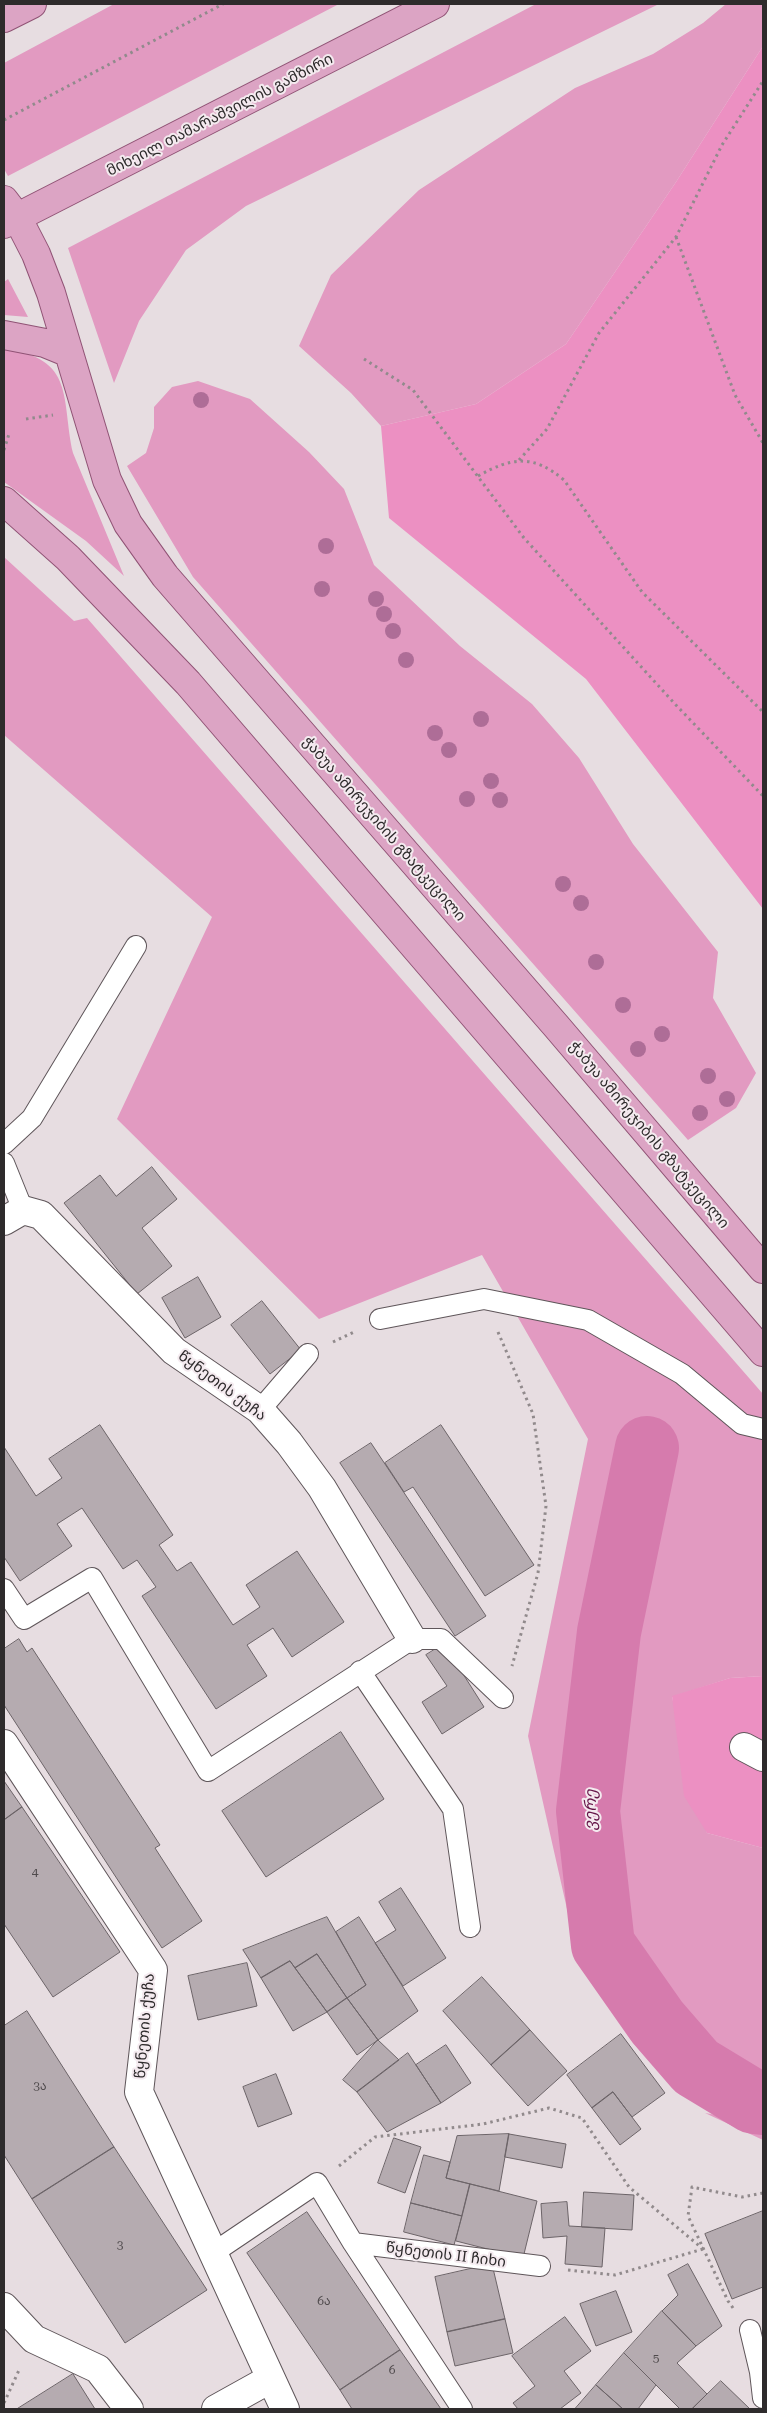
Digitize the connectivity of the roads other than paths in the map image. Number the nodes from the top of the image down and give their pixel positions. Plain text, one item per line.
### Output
1 (32, 4) edge
2 (435, 4) edge
3 (4, 18) edge
4 (8, 214) edge
5 (4, 336) edge
6 (67, 352) junction
7 (4, 501) edge
8 (4, 522) edge
9 (68, 558) junction
10 (136, 946) dead end
11 (4, 1144) edge
12 (4, 1163) edge
13 (13, 1215) edge
14 (763, 1268) edge
15 (380, 1319) road end
16 (763, 1352) edge
17 (308, 1354) road end
18 (260, 1410) junction
19 (763, 1429) edge
20 (4, 1589) edge
21 (412, 1640) junction
22 (360, 1671) junction
23 (503, 1698) road end
24 (4, 1744) edge
25 (470, 1927) dead end
26 (353, 2243) junction
27 (213, 2253) junction
28 (540, 2266) road end
29 (4, 2307) edge
30 (750, 2330) road end
31 (270, 2379) junction
32 (763, 2398) edge
33 (129, 2409) edge
34 (216, 2409) edge
35 (285, 2409) edge
36 (462, 2409) edge

1 - 3 main road
2 - 4 main road, მიხეილ თამარაშვილის გამზირი
4 - 6 main road, ჭაბუა ამირეჯიბის გზატკეცილი
5 - 6 main road
6 - 14 main road, ჭაბუა ამირეჯიბის გზატკეცილი
7 - 9 main road
8 - 9 main road
9 - 16 main road
10 - 11 lane
12 - 13 lane
13 - 18 street, წყნეთის ქუჩა
15 - 19 lane
17 - 18 lane
18 - 21 street, წყნეთის ქუჩა
20 - 22 lane
21 - 22 lane
21 - 23 lane
22 - 25 lane
24 - 27 street, წყნეთის ქუჩა
26 - 27 lane
26 - 28 lane, წყნეთის II ჩიხი
26 - 36 lane
27 - 31 street, წყნეთის ქუჩა
29 - 33 street
30 - 32 lane
31 - 34 street
31 - 35 street, წყნეთის ქუჩა

